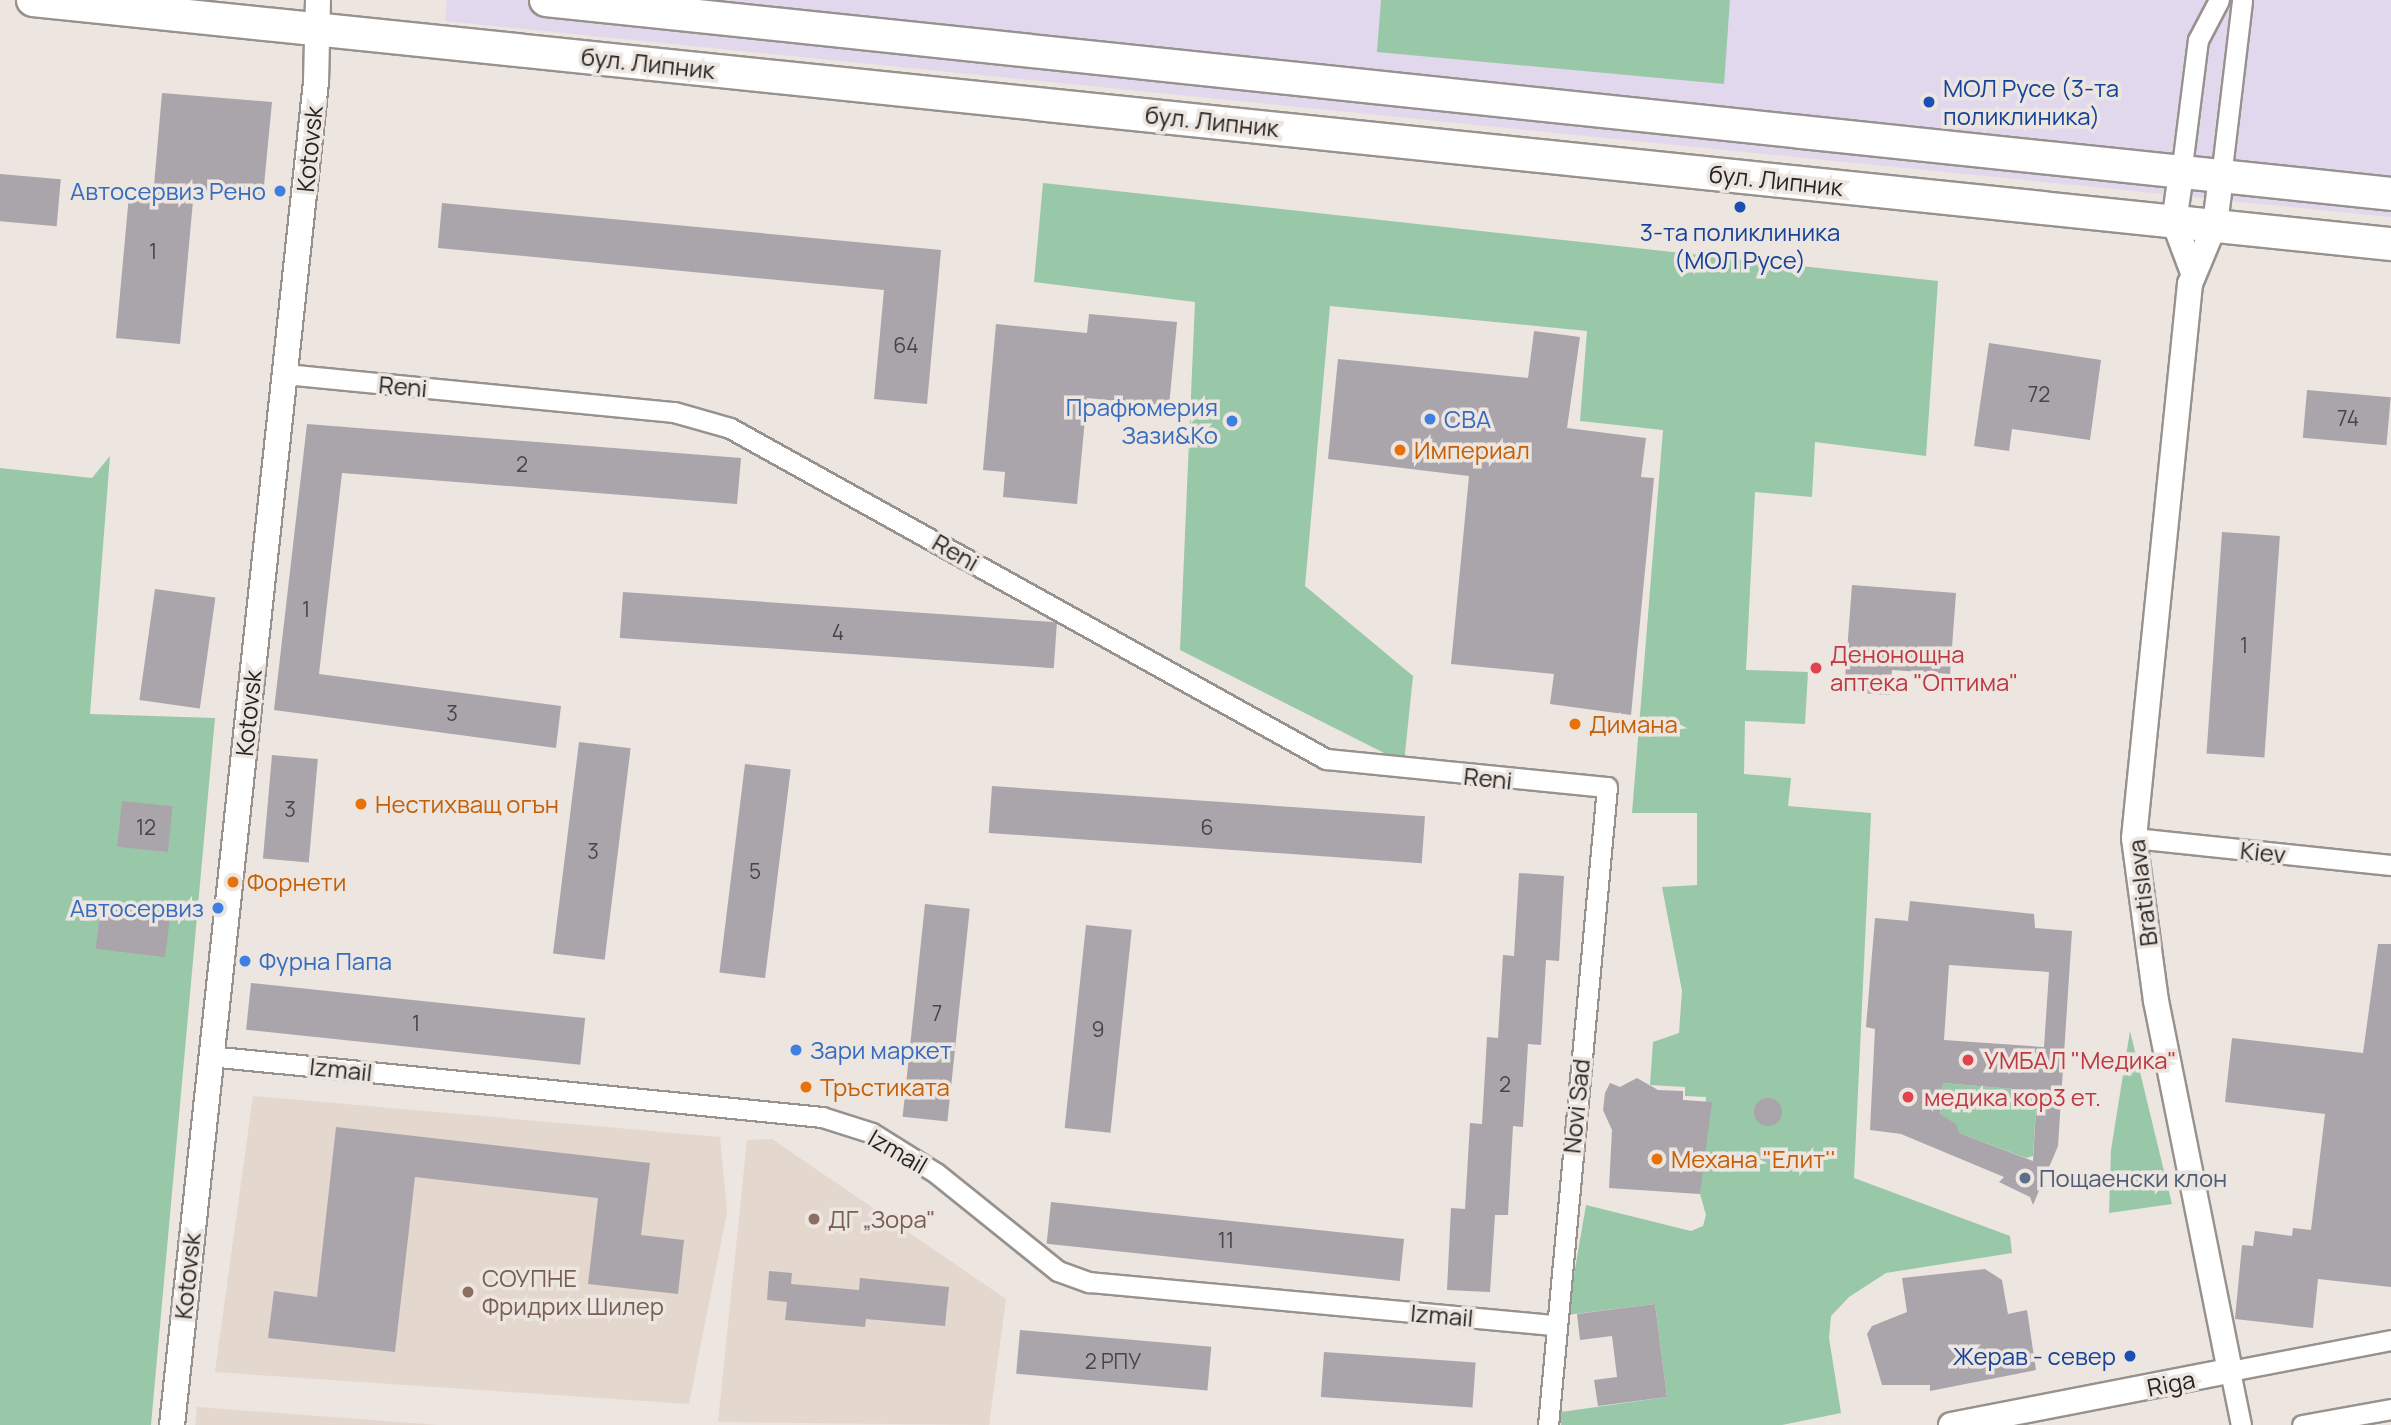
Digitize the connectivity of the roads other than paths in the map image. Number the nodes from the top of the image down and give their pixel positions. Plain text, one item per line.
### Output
1 (33, 0) edge
2 (546, 0) edge
3 (2219, 0) edge
4 (2242, 0) edge
5 (318, 14) edge
6 (2181, 174) junction
7 (2221, 177) junction
8 (2391, 194) edge
9 (2174, 222) junction
10 (2215, 224) junction
11 (2391, 244) edge
12 (2192, 271) junction
13 (285, 374) junction
14 (1606, 787) joint
15 (2134, 838) junction
16 (2391, 865) edge
17 (209, 1056) junction
18 (1554, 1325) junction
19 (2391, 1340) edge
20 (2230, 1371) junction
21 (2391, 1409) edge
22 (172, 1425) edge
23 (1548, 1425) edge
24 (1951, 1425) edge
25 (2241, 1425) edge
26 (2302, 1425) edge

1 - 5 main road, бул. Липник
2 - 6 main road, бул. Липник
3 - 6 street
4 - 7 street
5 - 9 main road, бул. Липник
5 - 13 street, Kotovsk
6 - 7 main road, бул. Липник
6 - 9 street
7 - 8 main road, бул. Липник
7 - 10 street
9 - 10 main road, бул. Липник
9 - 12 street
10 - 11 main road, бул. Липник
10 - 12 street
12 - 15 street, Bratislava
13 - 14 street, Reni
13 - 17 street, Kotovsk
14 - 18 street, Novi Sad
15 - 16 street, Kiev
15 - 20 street, Bratislava
17 - 18 street, Izmail
17 - 22 street, Kotovsk
18 - 23 street, Novi Sad
19 - 20 street, Riga
20 - 24 street, Riga
20 - 25 street, Bratislava
21 - 26 street

